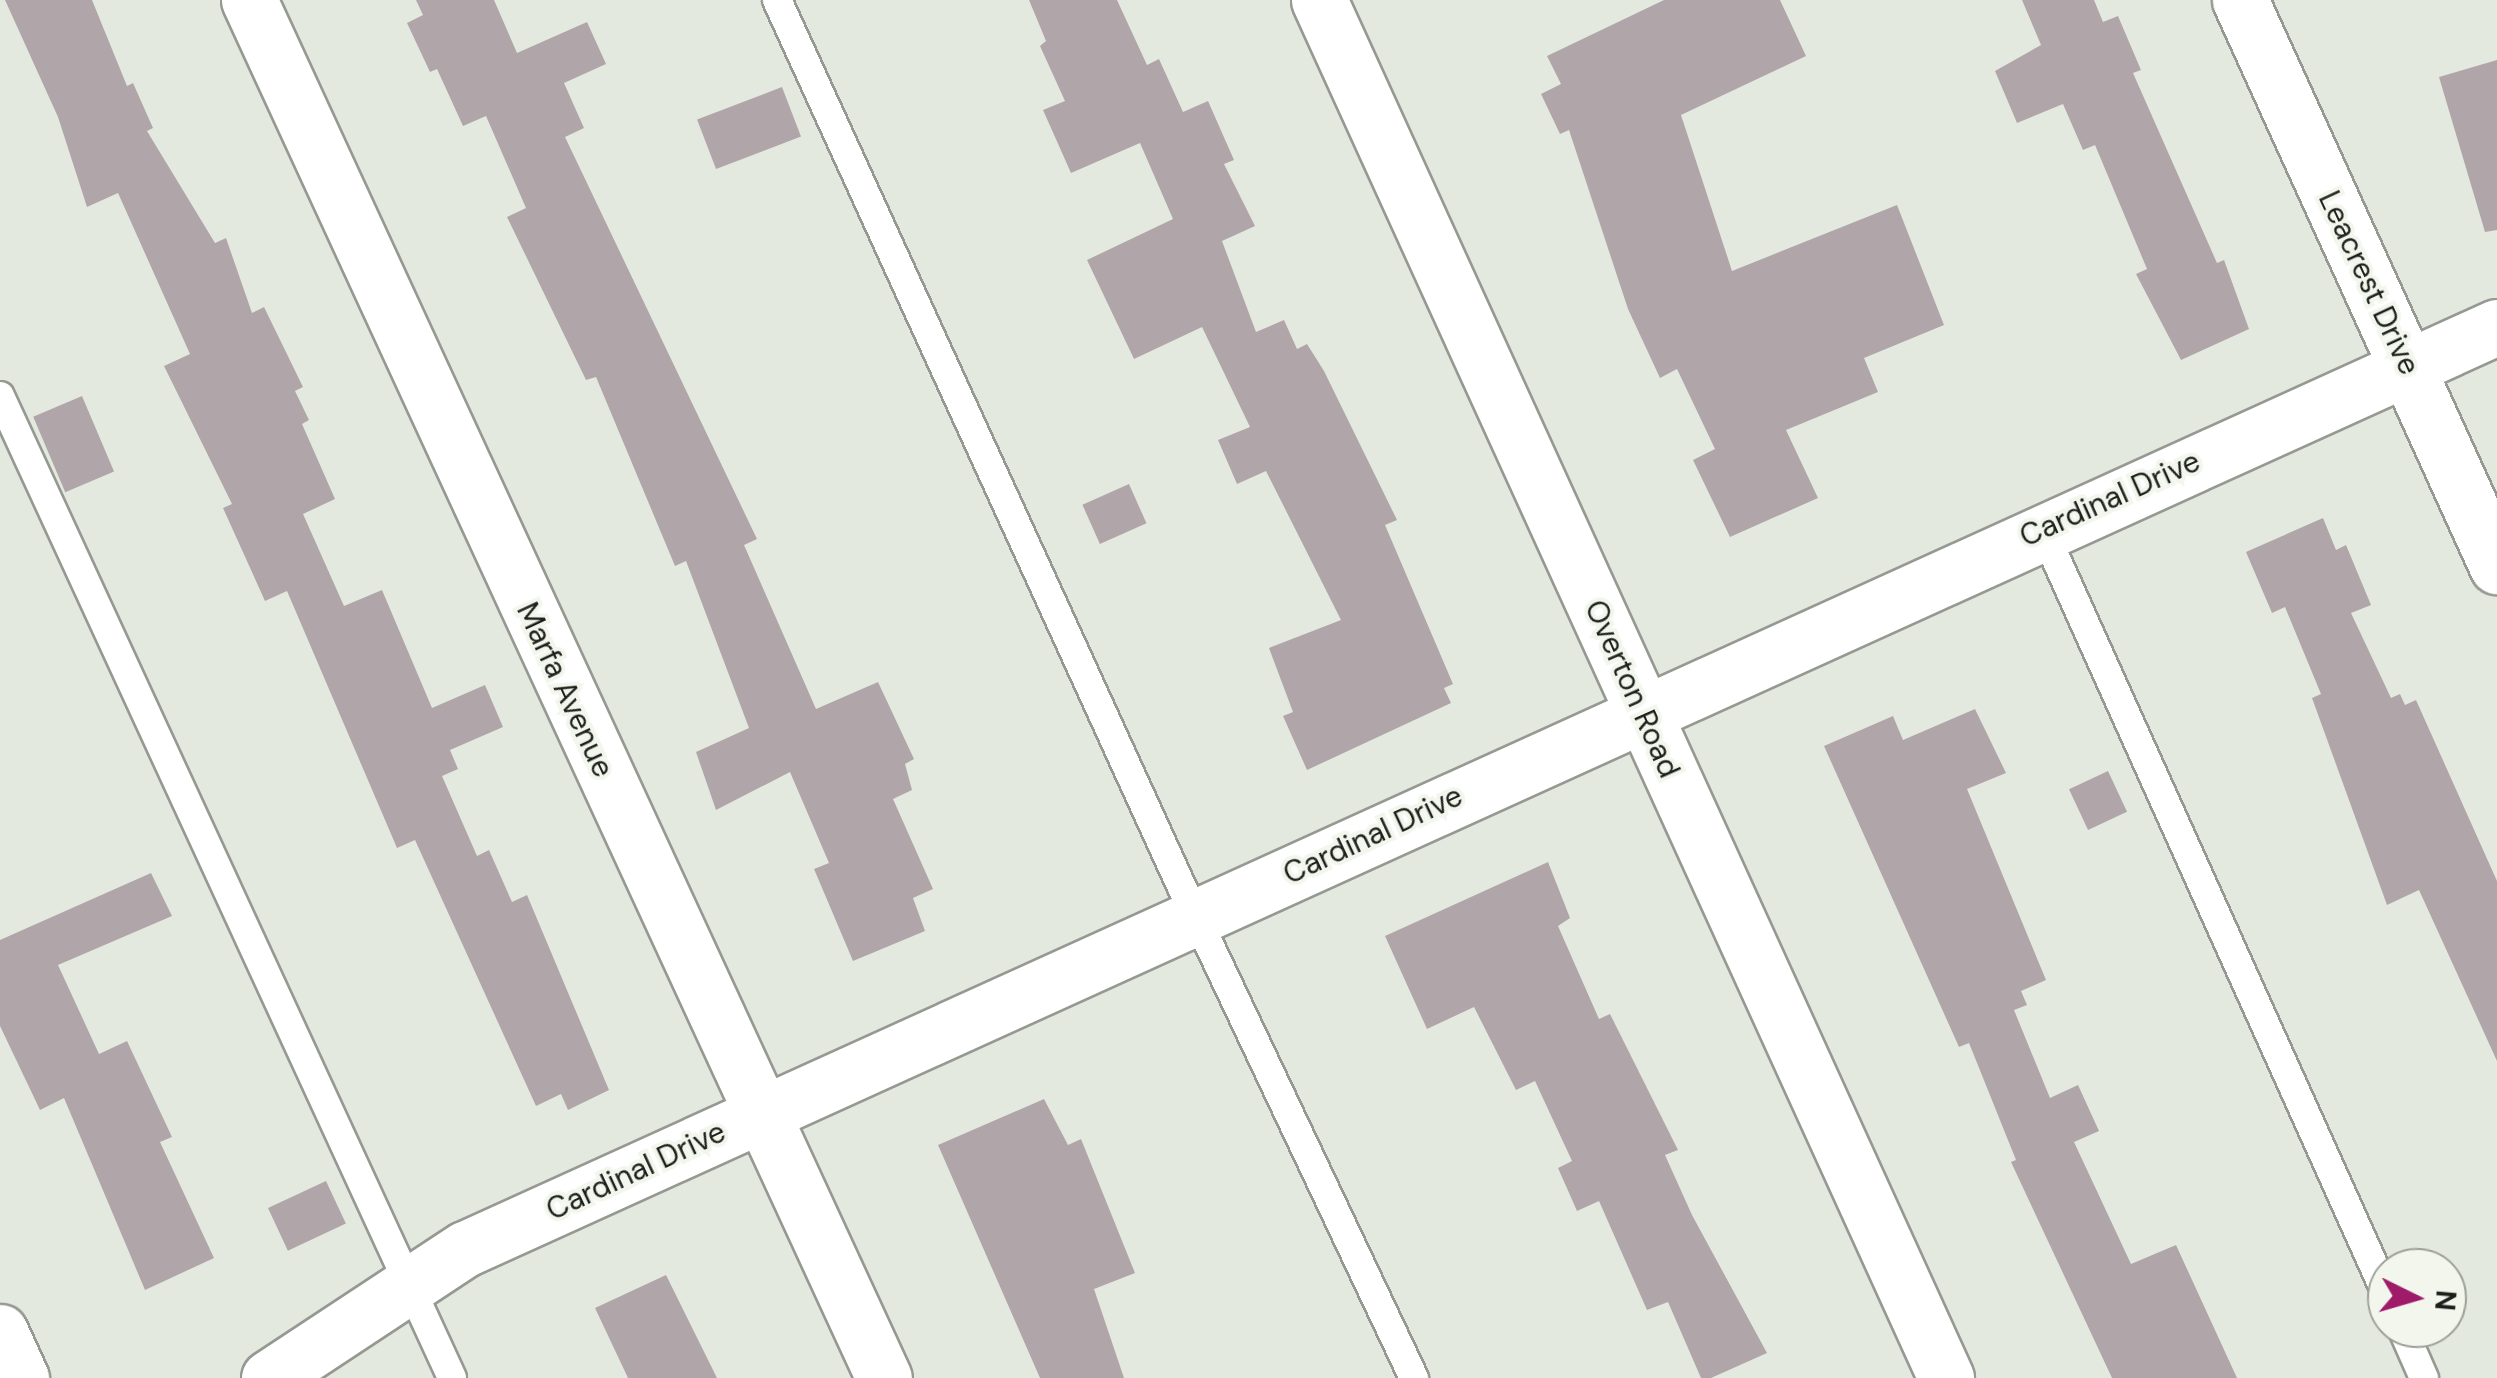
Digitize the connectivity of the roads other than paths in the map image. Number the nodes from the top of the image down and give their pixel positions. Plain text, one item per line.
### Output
1 (249, 0) edge
2 (778, 0) edge
3 (1319, 0) edge
4 (2240, 0) edge
5 (2497, 327) edge
6 (2408, 368) junction
7 (0, 396) edge
8 (2042, 528) junction
9 (2497, 566) edge
10 (1643, 712) junction
11 (1196, 916) junction
12 (759, 1114) junction
13 (2367, 1251) edge
14 (407, 1284) junction
15 (0, 1332) edge
16 (2411, 1348) edge
17 (21, 1378) edge
18 (269, 1378) edge
19 (452, 1378) edge
20 (884, 1378) edge
21 (1414, 1378) edge
22 (1946, 1378) edge
23 (2424, 1378) edge

1 - 12 street, Marfa Avenue
2 - 11 lane
3 - 10 street, Overton Road
4 - 6 street, Leacrest Drive
5 - 6 street, Cardinal Drive
6 - 8 street, Cardinal Drive
6 - 9 street, Leacrest Drive
7 - 14 lane
8 - 10 street, Cardinal Drive
8 - 13 lane
10 - 11 street, Cardinal Drive
10 - 22 street, Overton Road
11 - 12 street, Cardinal Drive
11 - 21 lane
12 - 14 street, Cardinal Drive
12 - 20 street, Marfa Avenue
14 - 18 street, Cardinal Drive
14 - 19 lane
15 - 17 street
16 - 23 lane

